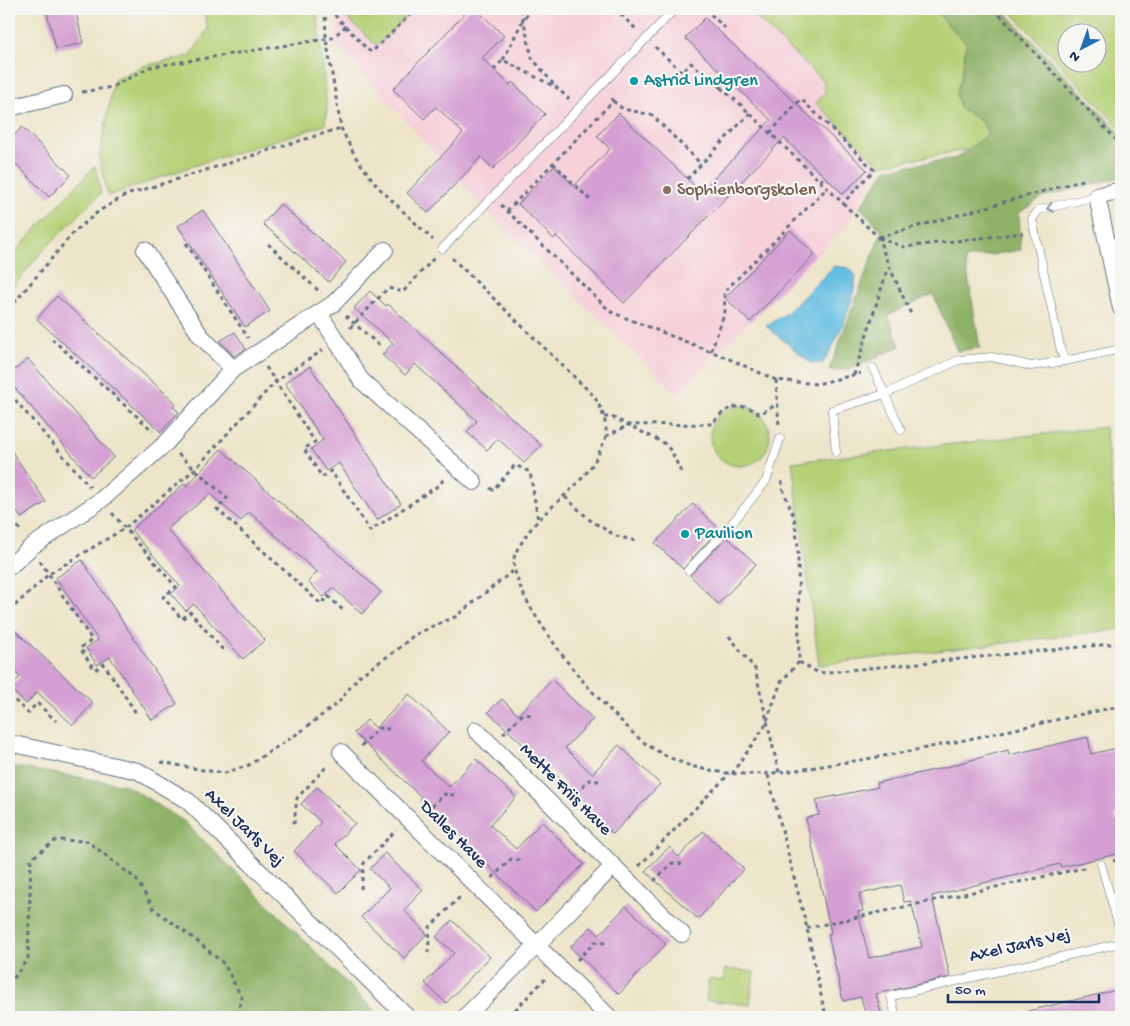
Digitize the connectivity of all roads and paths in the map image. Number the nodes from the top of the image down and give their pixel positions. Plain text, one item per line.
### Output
1 (324, 9) edge
2 (329, 9) edge
3 (416, 9) edge
4 (521, 9) edge
5 (533, 9) edge
6 (615, 9) edge
7 (675, 9) edge
8 (704, 9) edge
9 (994, 9) edge
10 (524, 18) junction
11 (346, 26) junction
12 (725, 28) dead end
13 (326, 38) junction
14 (646, 39) junction
15 (503, 60) junction
16 (494, 70) dead end
17 (728, 79) dead end
18 (599, 87) junction
19 (557, 88) junction
20 (719, 88) junction
21 (64, 95) joint
22 (613, 101) junction
23 (9, 108) edge
24 (578, 109) junction
25 (750, 114) junction
26 (341, 128) junction
27 (770, 133) junction
28 (1121, 145) edge
29 (553, 164) junction
30 (701, 164) junction
31 (825, 176) dead end
32 (1093, 178) dead end
33 (687, 179) dead end
34 (820, 181) junction
35 (827, 188) junction
36 (1121, 190) edge
37 (492, 196) junction
38 (1097, 196) junction
39 (592, 202) dead end
40 (843, 203) junction
41 (507, 211) junction
42 (1034, 232) junction
43 (878, 237) junction
44 (186, 243) dead end
45 (268, 244) dead end
46 (442, 249) junction
47 (145, 250) dead end
48 (385, 250) dead end
49 (888, 266) junction
50 (322, 294) dead end
51 (1121, 308) edge
52 (9, 309) edge
53 (340, 310) dead end
54 (319, 312) junction
55 (912, 314) dead end
56 (354, 323) junction
57 (344, 334) dead end
58 (52, 339) dead end
59 (328, 347) dead end
60 (381, 347) dead end
61 (1121, 349) edge
62 (711, 351) junction
63 (257, 353) junction
64 (1065, 361) junction
65 (233, 368) junction
66 (873, 368) joint
67 (854, 376) junction
68 (776, 380) junction
69 (276, 381) junction
70 (10, 394) dead end
71 (885, 394) junction
72 (778, 404) junction
73 (604, 418) junction
74 (629, 425) junction
75 (901, 430) dead end
76 (606, 436) junction
77 (780, 439) joint
78 (166, 443) junction
79 (836, 452) dead end
80 (457, 466) junction
81 (194, 469) junction
82 (685, 473) dead end
83 (782, 477) dead end
84 (474, 482) joint
85 (565, 497) junction
86 (101, 500) junction
87 (9, 514) edge
88 (538, 521) junction
89 (125, 528) junction
90 (636, 541) dead end
91 (31, 547) junction
92 (9, 567) edge
93 (514, 570) junction
94 (688, 570) dead end
95 (49, 574) junction
96 (9, 612) edge
97 (345, 612) dead end
98 (729, 636) dead end
99 (1121, 644) edge
100 (224, 651) dead end
101 (799, 662) junction
102 (9, 677) edge
103 (9, 685) edge
104 (9, 695) edge
105 (1121, 706) edge
106 (136, 713) dead end
107 (533, 715) dead end
108 (56, 721) dead end
109 (766, 722) junction
110 (389, 729) dead end
111 (476, 730) dead end
112 (9, 743) edge
113 (492, 745) junction
114 (344, 756) junction
115 (138, 771) junction
116 (779, 773) junction
117 (731, 775) junction
118 (768, 775) junction
119 (599, 781) dead end
120 (454, 795) dead end
121 (558, 811) junction
122 (410, 822) junction
123 (294, 824) dead end
124 (1121, 859) edge
125 (521, 860) dead end
126 (682, 864) dead end
127 (1101, 864) junction
128 (613, 866) junction
129 (626, 879) junction
130 (476, 887) junction
131 (361, 889) dead end
132 (642, 894) junction
133 (807, 928) junction
134 (682, 934) dead end
135 (1121, 934) edge
136 (604, 943) dead end
137 (1121, 943) edge
138 (536, 946) junction
139 (428, 953) dead end
140 (561, 970) junction
141 (9, 985) edge
142 (236, 1017) edge
143 (407, 1017) edge
144 (465, 1017) edge
145 (513, 1017) edge
146 (608, 1017) edge
147 (827, 1017) edge
148 (896, 1017) edge

1 - 13 path
2 - 11 path
3 - 11 path
4 - 10 path
5 - 10 path
6 - 14 path
7 - 14 lane
8 - 12 path
9 - 28 path
10 - 15 path
10 - 19 path
11 - 13 path
13 - 21 path
13 - 26 path
14 - 18 lane
14 - 20 path
15 - 16 path
15 - 19 path
17 - 20 path
18 - 22 path
18 - 24 lane
19 - 24 path
20 - 25 path
21 - 23 street
22 - 29 path
22 - 30 path
24 - 37 lane
25 - 27 path
25 - 30 path
26 - 46 path
26 - 52 path
27 - 34 path
27 - 40 path
29 - 39 path
29 - 41 path
30 - 33 path
31 - 34 path
32 - 43 path
34 - 35 path
35 - 40 path
35 - 62 path
36 - 38 street
37 - 41 path
37 - 46 lane
38 -> 42 lane
38 - 51 street
40 - 43 path
41 - 62 path
42 - 43 path
42 - 64 lane
43 - 49 path
44 - 63 path
45 - 50 path
46 - 56 path
46 - 73 path
47 - 65 street
48 - 54 street
49 - 55 path
49 - 67 path
53 - 56 path
54 - 63 street
54 - 80 street
56 - 57 path
56 - 60 path
58 - 78 path
59 - 69 path
61 - 64 lane
62 - 68 path
63 - 65 street
63 - 69 path
64 - 71 lane
65 - 78 street
66 - 67 path
66 - 71 lane
67 - 68 path
68 - 72 path
69 - 80 path
69 - 81 path
70 - 86 path
71 - 75 lane
71 - 79 lane
72 - 74 path
72 - 77 path
73 - 74 path
73 - 76 path
74 - 76 path
74 - 82 path
76 - 85 path
77 - 94 lane
78 - 81 path
78 - 86 street
80 - 84 street
81 - 89 path
81 - 97 path
83 - 101 path
84 - 88 path
85 - 88 path
85 - 90 path
86 - 89 path
86 - 91 street
87 - 91 path
88 - 93 path
89 - 95 path
89 - 100 path
91 - 92 street
91 - 95 path
93 - 115 path
93 - 117 path
95 - 96 path
95 - 106 path
98 - 109 path
99 - 101 path
101 - 109 path
102 - 103 path
104 - 108 path
105 - 116 path
107 - 113 path
109 - 116 path
109 - 117 path
110 - 114 path
111 - 113 street, Mette Friis Have
112 - 115 street, Axel Jarls Vej
113 - 121 street, Mette Friis Have
114 - 122 street, Dalles Have
114 - 123 path
115 - 143 street, Axel Jarls Vej
116 - 118 path
117 - 118 path
117 - 129 path
118 - 133 path
119 - 121 path
120 - 122 path
121 - 128 street, Mette Friis Have
122 - 130 street, Dalles Have
122 - 131 path
124 - 127 path
125 - 130 path
126 - 132 path
127 - 133 path
127 - 135 lane
128 - 129 street, Mette Friis Have
128 - 138 street
129 - 132 street, Mette Friis Have
130 - 138 street, Dalles Have
130 - 139 path
132 - 134 street, Mette Friis Have
133 - 147 path
136 - 140 path
137 - 148 lane, Axel Jarls Vej
138 - 140 street, Dalles Have
138 - 144 street
140 - 145 path
140 - 146 street, Dalles Have
141 - 142 path

